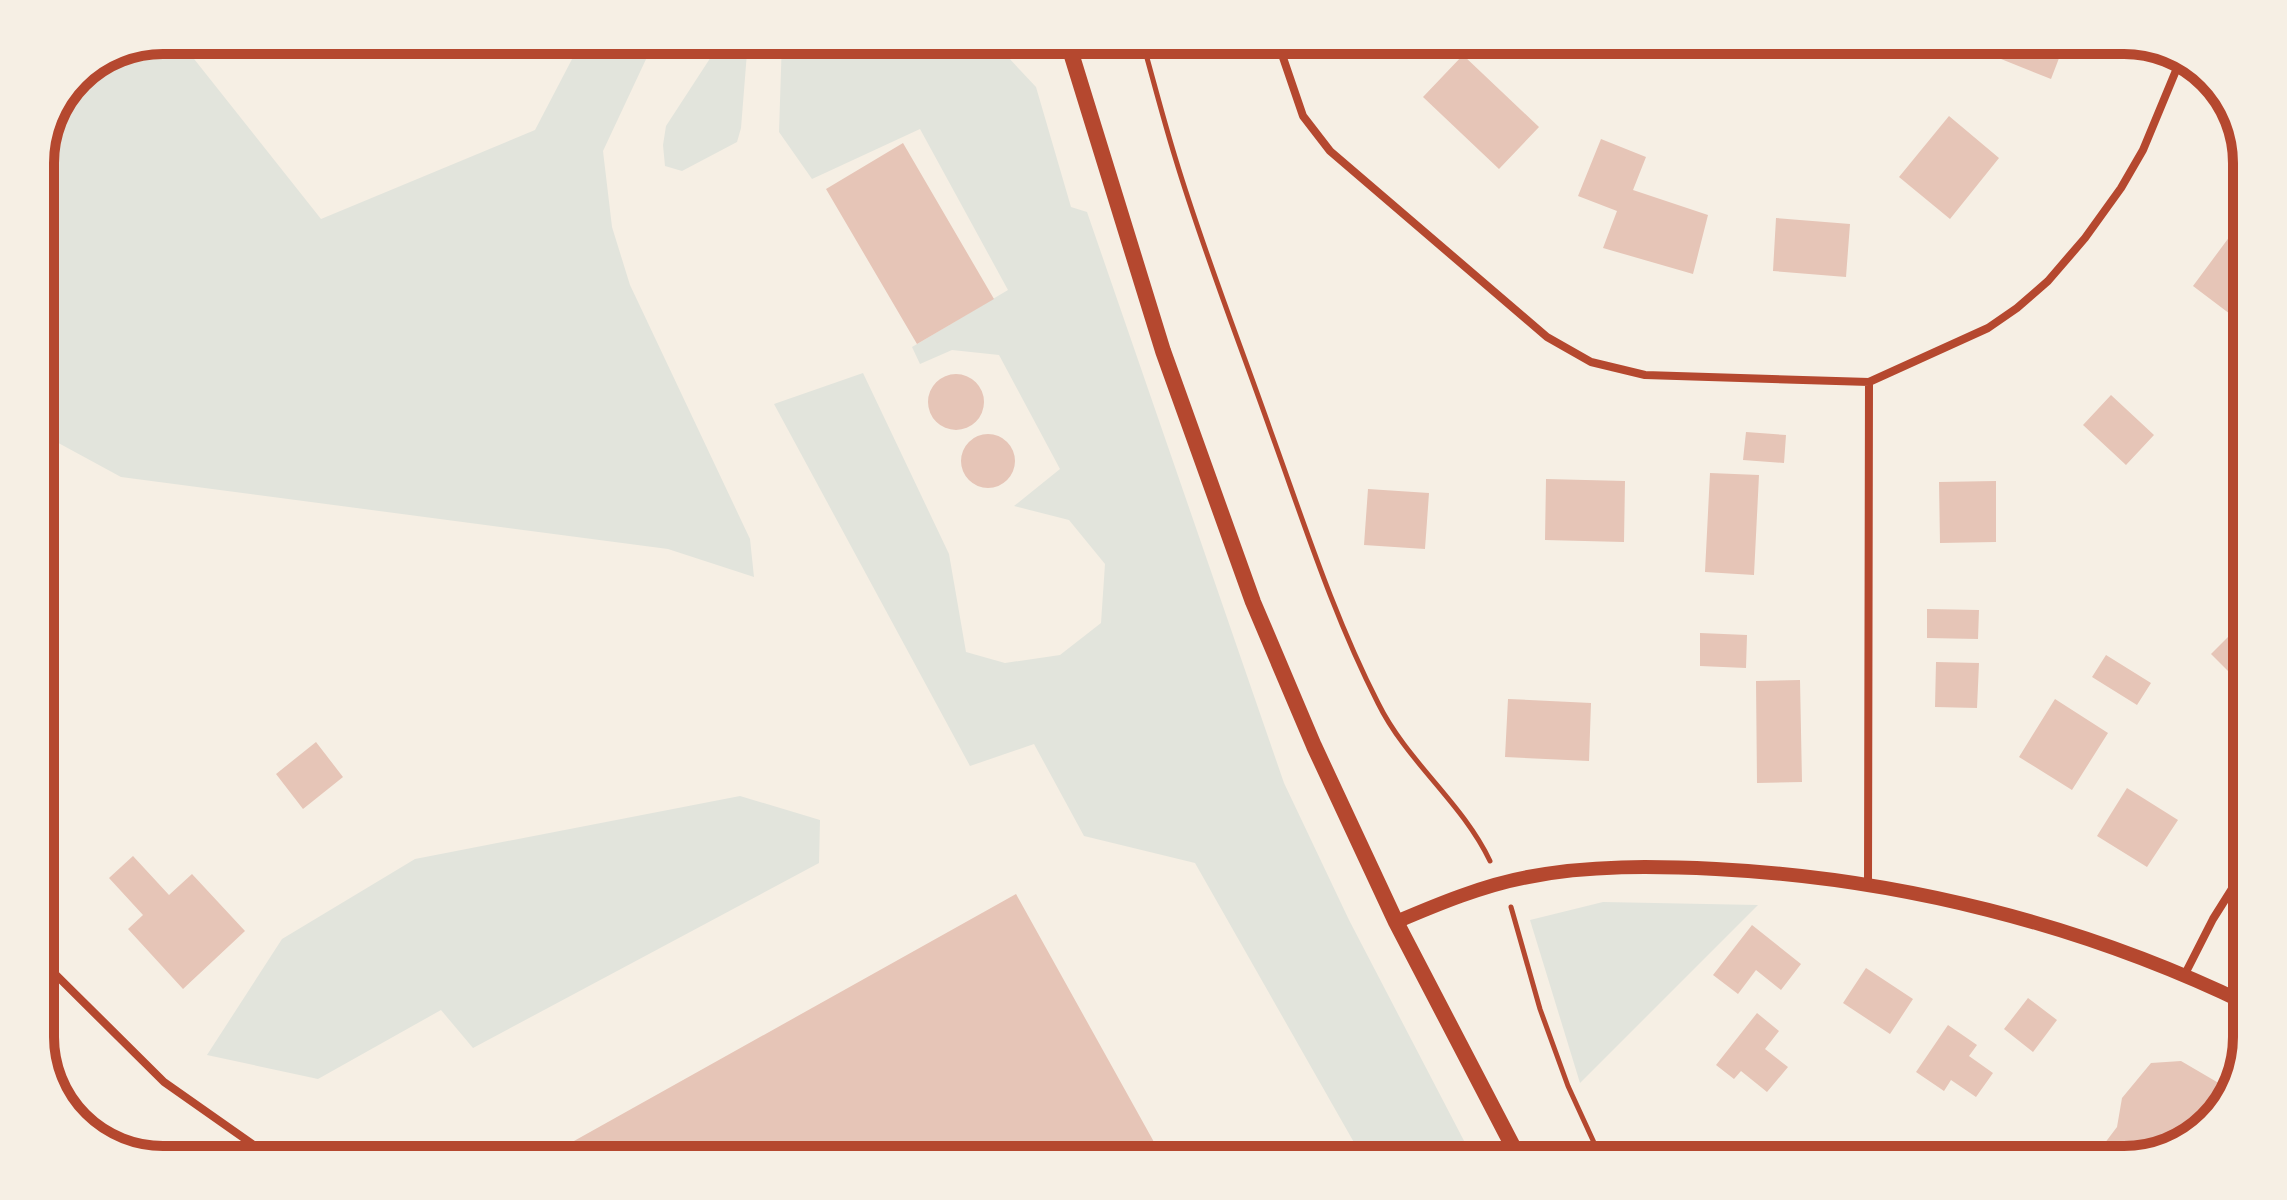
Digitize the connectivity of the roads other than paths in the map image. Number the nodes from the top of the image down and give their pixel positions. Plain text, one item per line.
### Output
1 (1071, 54) edge
2 (1282, 54) edge
3 (2177, 68) edge
4 (1869, 382) junction
5 (1868, 885) junction
6 (2233, 887) edge
7 (1396, 922) junction
8 (54, 973) edge
9 (2185, 974) junction
10 (2233, 997) edge
11 (255, 1146) edge
12 (1513, 1146) edge

1 - 7 main road
2 - 4 street
3 - 4 street
4 - 5 street
5 - 7 street
5 - 9 street
6 - 9 street
7 - 12 main road
8 - 11 street
9 - 10 street

